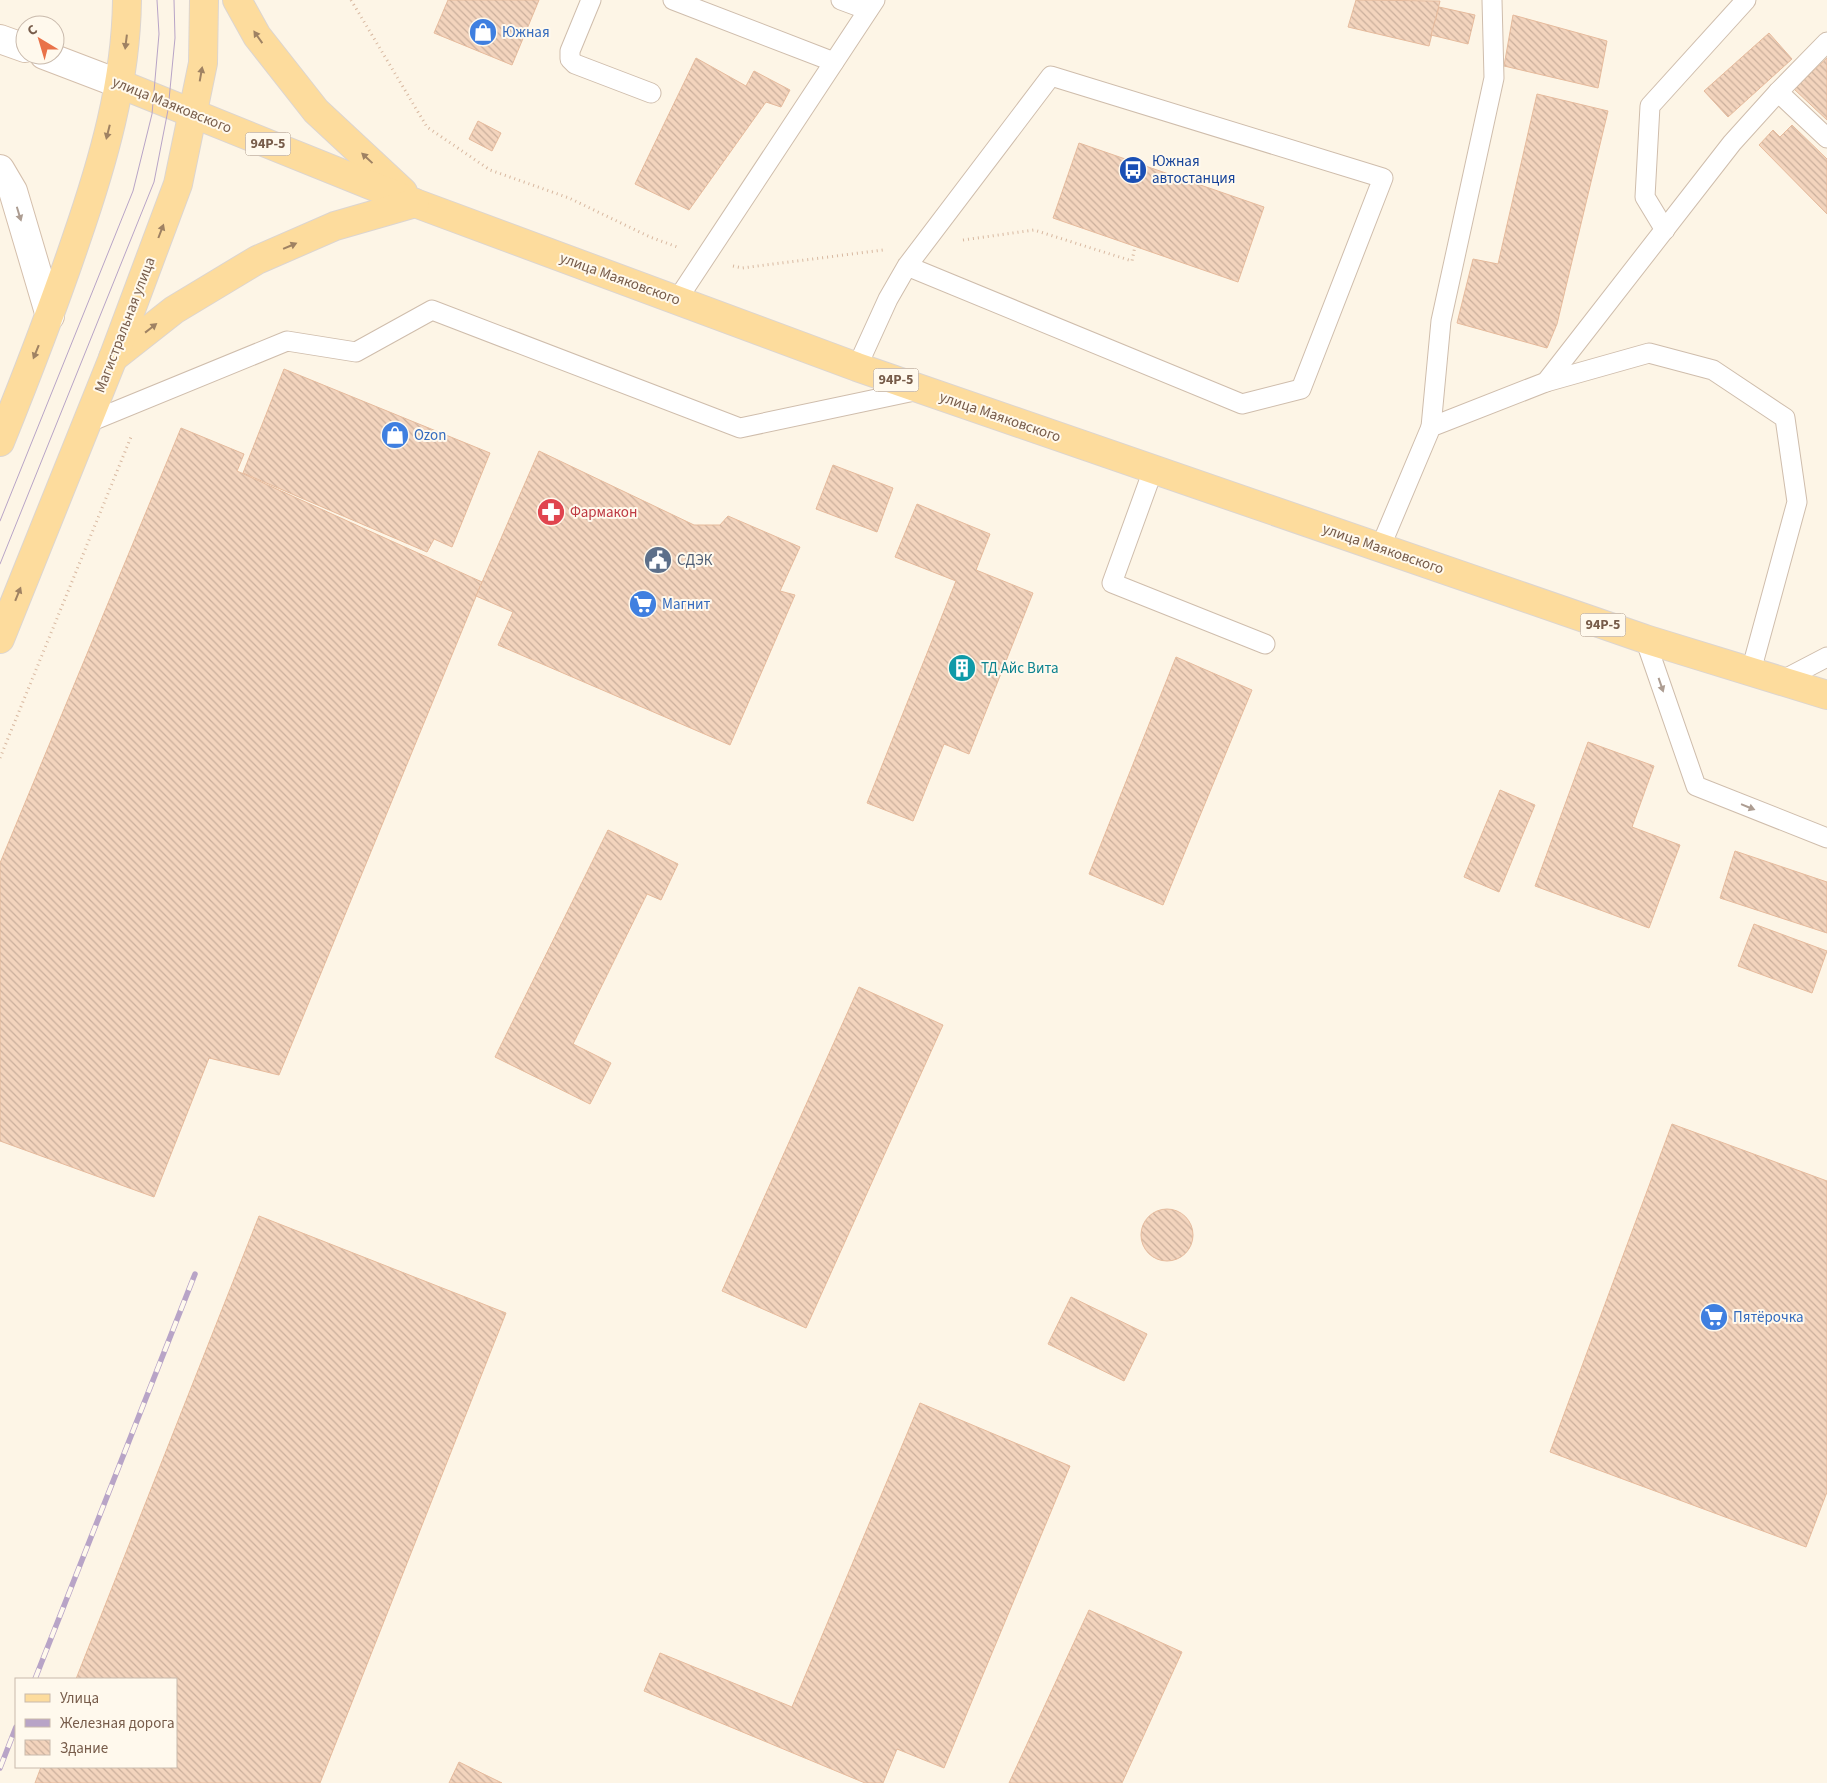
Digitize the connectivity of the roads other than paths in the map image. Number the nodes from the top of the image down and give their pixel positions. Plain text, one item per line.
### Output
1 (127, 0) edge
2 (204, 0) edge
3 (237, 0) edge
4 (591, 0) edge
5 (673, 0) edge
6 (841, 0) edge
7 (1492, 0) edge
8 (1746, 0) edge
9 (871, 5) edge
10 (0, 39) edge
11 (1827, 42) edge
12 (15, 44) edge
13 (834, 62) junction
14 (65, 63) edge
15 (120, 84) junction
16 (1778, 92) junction
17 (651, 93) dead end
18 (194, 114) junction
19 (1827, 138) edge
20 (0, 169) edge
21 (415, 203) junction
22 (1665, 230) junction
23 (906, 266) junction
24 (678, 300) junction
25 (50, 316) junction
26 (113, 358) junction
27 (857, 367) junction
28 (1546, 382) junction
29 (922, 389) junction
30 (87, 423) junction
31 (1431, 427) junction
32 (0, 442) edge
33 (1153, 470) junction
34 (1380, 548) junction
35 (0, 639) edge
36 (1645, 640) junction
37 (1265, 644) dead end
38 (1827, 657) edge
39 (1751, 671) junction
40 (1781, 681) junction
41 (1827, 695) edge
42 (1827, 838) edge

1 -> 15 main road
18 -> 2 main road, Магистральная улица
21 -> 3 main road
4 - 17 lane
5 - 13 lane
6 - 9 lane
7 - 31 lane
8 - 22 lane
9 - 13 lane
10 - 12 main road
11 - 16 lane
13 - 24 lane
14 - 15 main road, улица Маяковского
15 - 18 main road, улица Маяковского / 94Р-5
15 -> 25 main road
16 - 19 lane
16 - 22 lane
18 - 21 main road, улица Маяковского / 94Р-5
26 -> 18 main road, Магистральная улица
20 -> 25 main road
21 - 24 main road, улица Маяковского / 94Р-5
26 -> 21 main road
22 - 28 lane
23 - 23 lane
23 - 27 lane
24 - 27 main road, улица Маяковского / 94Р-5
25 -> 32 main road
26 - 30 main road, Магистральная улица
27 - 29 main road, улица Маяковского / 94Р-5
28 - 31 lane
28 - 39 lane
29 - 30 lane
29 - 33 main road, улица Маяковского / 94Р-5
35 -> 30 main road, Магистральная улица
31 - 34 lane
33 - 34 main road, улица Маяковского / 94Р-5
33 - 37 lane
34 - 36 main road, улица Маяковского / 94Р-5
36 - 39 main road, улица Маяковского / 94Р-5
36 -> 42 lane
38 - 40 lane
39 - 40 main road, улица Маяковского / 94Р-5
40 - 41 main road, улица Маяковского / 94Р-5

